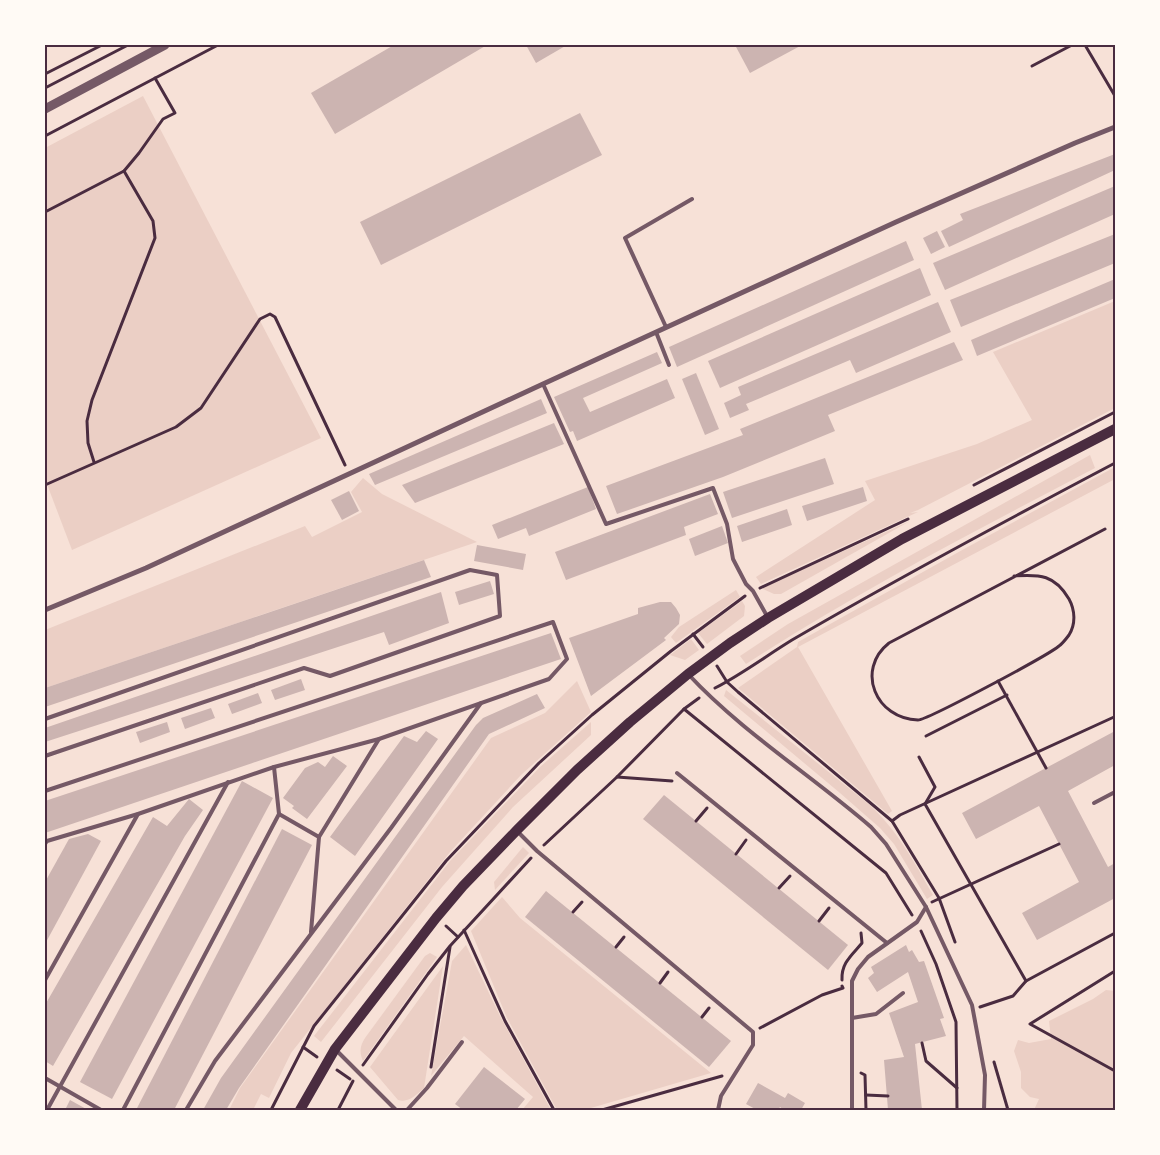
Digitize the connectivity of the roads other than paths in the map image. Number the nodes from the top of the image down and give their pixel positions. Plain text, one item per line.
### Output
1 (165, 45) edge
2 (45, 109) edge
3 (1115, 127) edge
4 (692, 199) dead end
5 (666, 327) junction
6 (656, 332) junction
7 (669, 365) dead end
8 (543, 384) junction
9 (1115, 429) edge
10 (45, 610) edge
11 (768, 618) junction
12 (688, 674) junction
13 (481, 703) junction
14 (45, 720) edge
15 (379, 739) junction
16 (45, 756) edge
17 (274, 767) junction
18 (677, 773) dead end
19 (228, 782) junction
20 (45, 791) edge
21 (1115, 792) edge
22 (1094, 803) dead end
23 (138, 814) junction
24 (279, 814) junction
25 (517, 830) junction
26 (319, 837) junction
27 (45, 844) edge
28 (926, 907) junction
29 (310, 934) junction
30 (887, 943) junction
31 (45, 980) edge
32 (903, 993) dead end
33 (852, 1018) junction
34 (462, 1042) dead end
35 (335, 1049) junction
36 (45, 1078) edge
37 (60, 1086) junction
38 (47, 1110) edge
39 (101, 1110) edge
40 (123, 1110) edge
41 (186, 1110) edge
42 (300, 1110) edge
43 (396, 1110) edge
44 (407, 1110) edge
45 (718, 1110) edge
46 (852, 1110) edge
47 (984, 1110) edge

1 - 2 street
3 - 5 street
4 - 5 lane
5 - 6 street
6 - 7 lane
6 - 8 street
8 - 10 street
8 - 11 lane
9 - 11 main road
11 - 12 main road
12 - 25 main road
12 - 28 lane
13 - 15 lane
13 - 20 lane
13 - 29 lane
14 - 16 lane
15 - 17 lane
15 - 26 lane
17 - 19 lane
17 - 24 lane
18 - 30 lane
19 - 23 lane
19 - 37 lane
21 - 22 lane
23 - 27 lane
23 - 31 lane
24 - 26 lane
24 - 40 lane
25 - 35 main road
25 - 45 lane
26 - 29 lane
28 - 30 lane
28 - 47 lane
29 - 41 lane
30 - 33 lane
32 - 33 lane
33 - 46 lane
34 - 44 lane
35 - 42 main road
35 - 43 lane
36 - 37 lane
37 - 38 lane
37 - 39 lane

